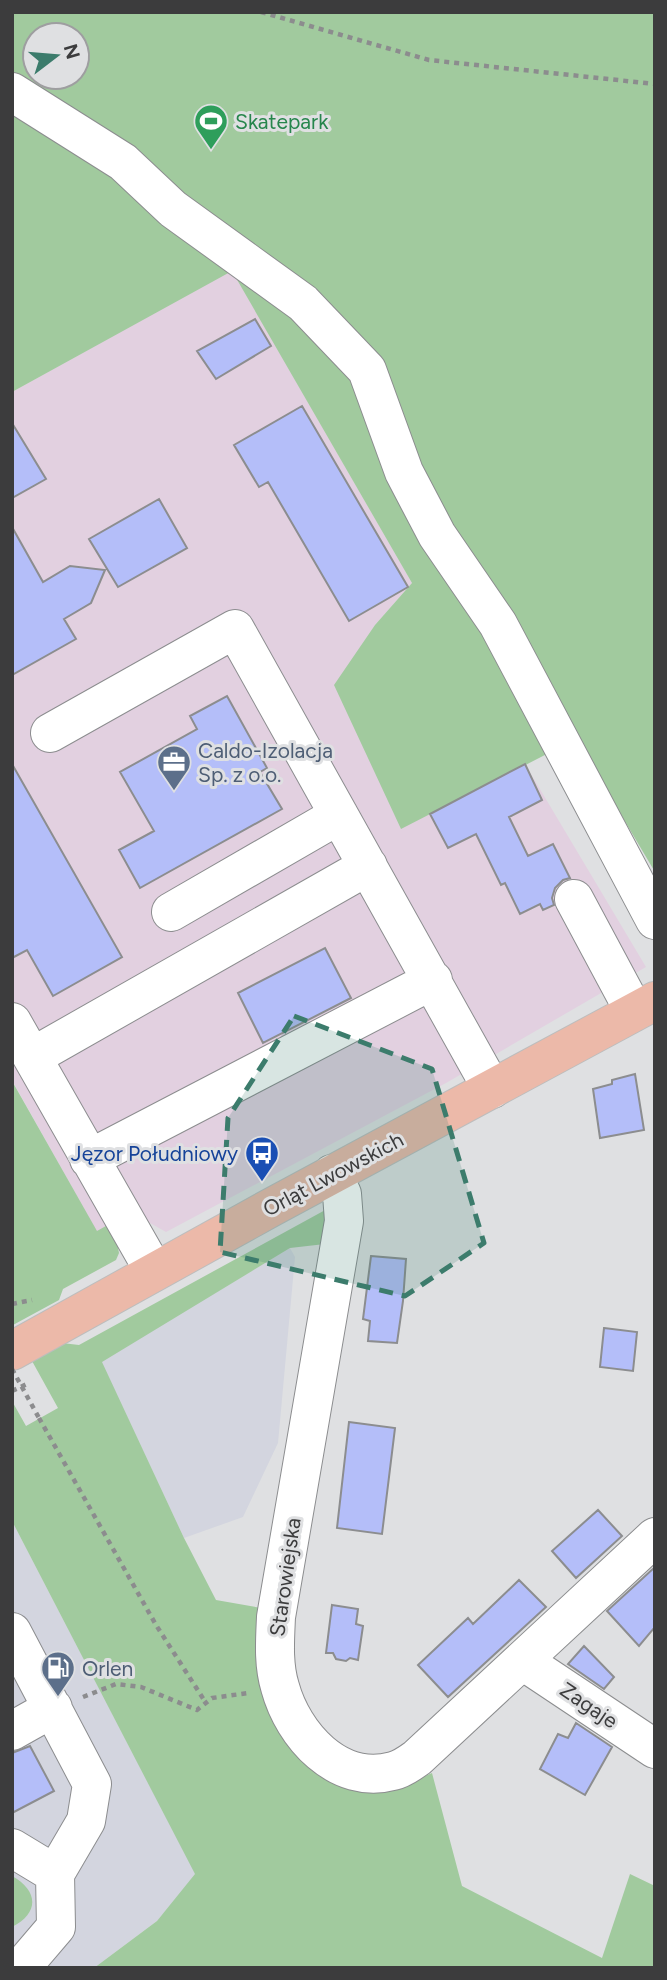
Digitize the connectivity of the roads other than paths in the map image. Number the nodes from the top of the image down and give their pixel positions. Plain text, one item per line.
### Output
1 (20, 107) edge
2 (50, 733) dead end
3 (339, 815) junction
4 (368, 866) junction
5 (574, 899) dead end
6 (171, 912) dead end
7 (655, 920) edge
8 (433, 980) junction
9 (645, 1006) edge
10 (12, 1022) edge
11 (32, 1057) junction
12 (492, 1088) junction
13 (89, 1159) junction
14 (332, 1174) junction
15 (154, 1271) junction
16 (12, 1351) edge
17 (655, 1537) edge
18 (12, 1632) edge
19 (523, 1661) junction
20 (53, 1708) junction
21 (12, 1731) edge
22 (655, 1749) edge
23 (12, 1848) edge
24 (55, 1874) junction
25 (22, 1968) edge

1 - 7 street
2 - 3 street
3 - 4 street
3 - 6 street
4 - 8 street
4 - 11 street
5 - 9 street
8 - 12 street
8 - 13 street
9 - 12 main road, Orląt Lwowskich
10 - 11 street
11 - 13 street
12 - 14 main road, Orląt Lwowskich
13 - 15 street
14 - 15 main road, Orląt Lwowskich
14 - 19 street, Starowiejska
15 - 16 main road, Orląt Lwowskich
17 - 19 street, Starowiejska
18 - 20 street
19 - 22 street, Zagaje
20 - 21 street
20 - 24 street
23 - 24 street
24 - 25 street

